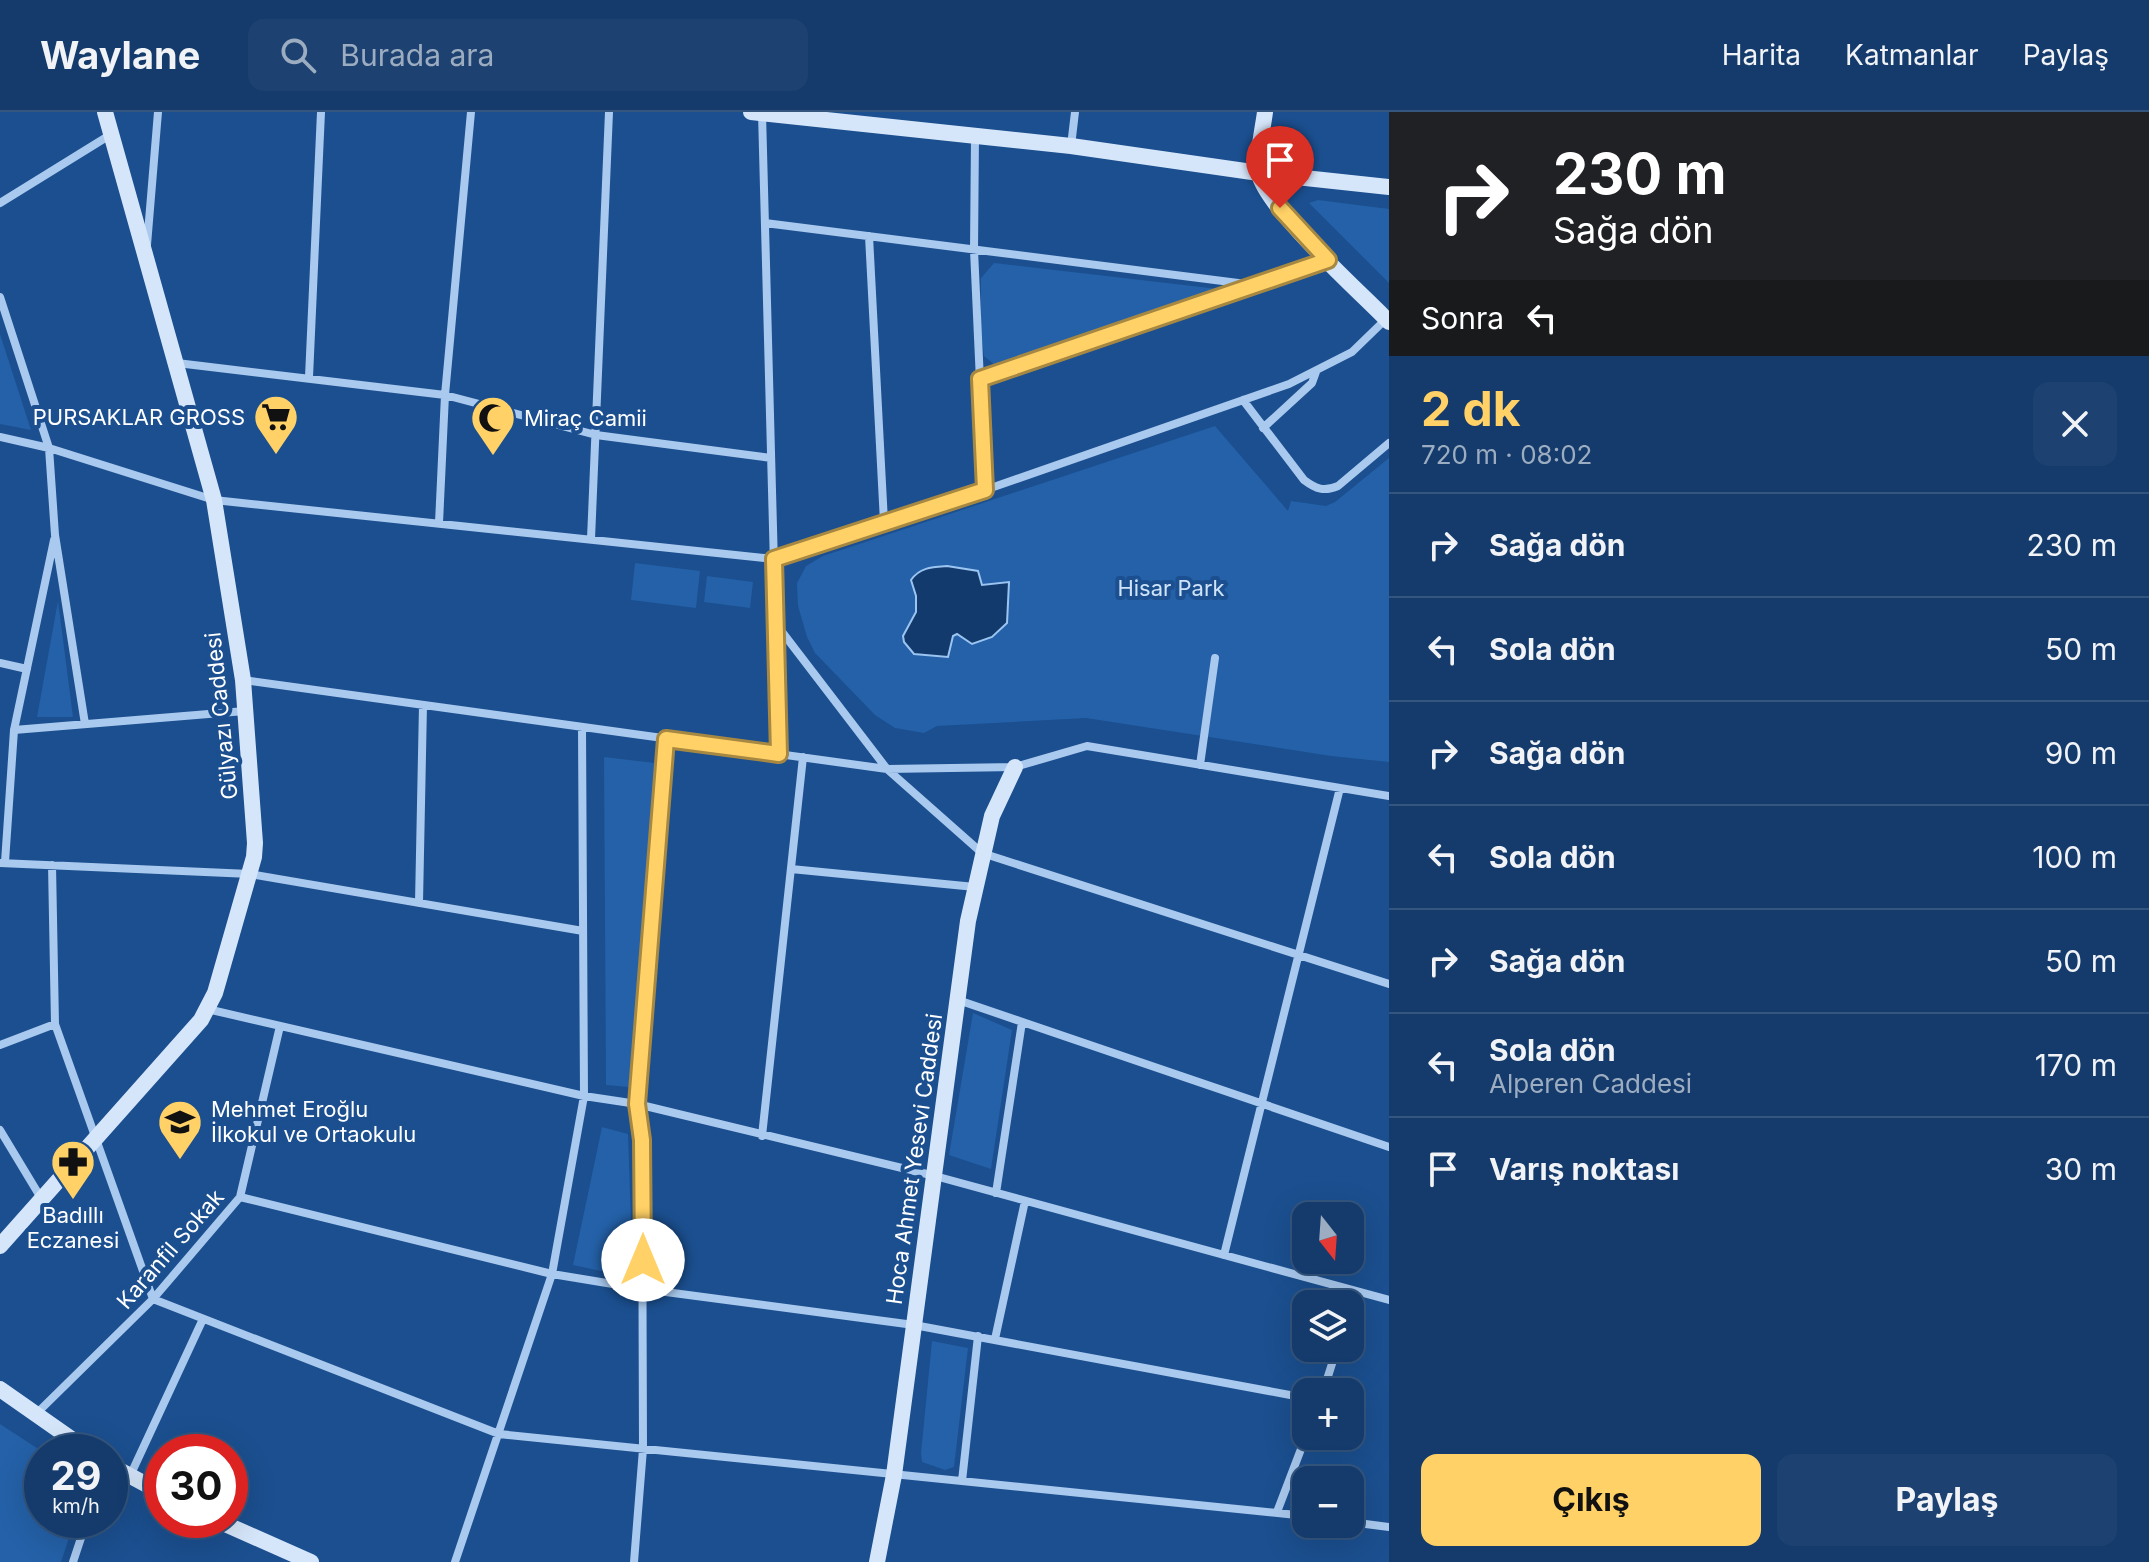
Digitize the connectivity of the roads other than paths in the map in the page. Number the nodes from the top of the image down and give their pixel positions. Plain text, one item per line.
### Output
1 (105, 112) edge
2 (158, 112) edge
3 (321, 112) edge
4 (471, 112) edge
5 (609, 112) edge
6 (758, 112) edge
7 (1075, 112) edge
8 (1265, 112) edge
9 (896, 120) edge
10 (110, 135) junction
11 (975, 136) junction
12 (1071, 146) junction
13 (1259, 173) junction
14 (1389, 187) edge
15 (0, 203) edge
16 (765, 223) junction
17 (869, 236) junction
18 (974, 250) junction
19 (146, 258) junction
20 (1328, 260) junction
21 (1254, 285) junction
22 (0, 297) edge
23 (1388, 321) edge
24 (176, 362) junction
25 (1316, 372) junction
26 (309, 377) junction
27 (980, 379) junction
28 (445, 395) junction
29 (1243, 400) junction
30 (1263, 428) junction
31 (596, 435) junction
32 (0, 437) edge
33 (1389, 443) edge
34 (49, 448) junction
35 (771, 458) junction
36 (985, 490) junction
37 (214, 500) junction
38 (884, 522) junction
39 (439, 523) junction
40 (55, 535) junction
41 (591, 539) junction
42 (774, 559) junction
43 (776, 624) junction
44 (1215, 658) dead end
45 (0, 663) edge
46 (27, 669) junction
47 (243, 680) junction
48 (423, 705) junction
49 (246, 711) junction
50 (85, 724) junction
51 (582, 727) junction
52 (14, 730) junction
53 (666, 739) junction
54 (779, 754) junction
55 (803, 757) junction
56 (1200, 765) junction
57 (1015, 767) junction
58 (887, 769) junction
59 (1340, 788) junction
60 (1389, 796) edge
61 (982, 853) junction
62 (2, 863) edge
63 (52, 865) junction
64 (791, 869) junction
65 (250, 874) junction
66 (975, 887) junction
67 (419, 903) junction
68 (583, 931) junction
69 (1298, 953) junction
70 (1389, 984) edge
71 (957, 999) junction
72 (207, 1009) junction
73 (1022, 1022) junction
74 (55, 1024) junction
75 (280, 1026) junction
76 (0, 1045) edge
77 (584, 1096) junction
78 (637, 1104) junction
79 (1261, 1104) junction
80 (0, 1130) edge
81 (762, 1136) junction
82 (97, 1137) junction
83 (1389, 1147) edge
84 (935, 1176) junction
85 (996, 1193) junction
86 (240, 1197) junction
87 (42, 1199) junction
88 (1025, 1201) junction
89 (0, 1246) edge
90 (1224, 1255) junction
91 (552, 1274) junction
92 (643, 1289) junction
93 (1352, 1290) edge
94 (1364, 1293) edge
95 (153, 1299) junction
96 (1389, 1300) edge
97 (203, 1319) junction
98 (914, 1325) junction
99 (978, 1336) junction
100 (995, 1339) junction
101 (0, 1389) edge
102 (1292, 1395) edge
103 (36, 1414) junction
104 (64, 1434) edge
105 (499, 1434) junction
106 (643, 1449) junction
107 (1301, 1450) edge
108 (894, 1475) junction
109 (130, 1476) joint
110 (962, 1481) junction
111 (144, 1483) edge
112 (1277, 1512) junction
113 (1292, 1514) edge
114 (1364, 1524) edge
115 (1389, 1527) edge
116 (248, 1534) edge
117 (81, 1538) edge
118 (73, 1562) edge
119 (311, 1562) edge
120 (455, 1562) edge
121 (634, 1562) edge
122 (877, 1562) edge

1 - 10 street, Gülyazı Caddesi
2 - 19 street
3 - 26 street
4 - 28 street
5 - 31 street
6 - 9 street
6 - 16 street
7 - 12 street
8 - 13 street
9 - 11 street
10 - 15 street
10 - 19 street, Gülyazı Caddesi
11 - 12 street
11 - 18 street
12 - 13 street
13 - 14 street
13 - 20 street
16 - 17 street
16 - 35 street
17 - 18 street
17 - 38 street
18 - 21 street
18 - 27 street
19 - 24 street, Gülyazı Caddesi
20 - 21 street
20 - 23 street
21 - 27 street
22 - 34 street
23 - 25 street
24 - 26 street
24 - 37 street, Gülyazı Caddesi
25 - 29 street
25 - 30 street
26 - 28 street
27 - 36 street
28 - 31 street
28 - 39 street
29 - 30 street
29 - 36 street
30 - 33 street
31 - 35 street
31 - 41 street
32 - 34 street
34 - 37 street
34 - 40 street
35 - 42 street
36 - 38 street
37 - 39 street
37 - 47 street, Gülyazı Caddesi
38 - 42 street
39 - 41 street
40 - 46 street
40 - 50 street
41 - 42 street
42 - 43 street
43 - 54 street
43 - 58 street
44 - 56 street
45 - 46 street
46 - 52 street
47 - 48 street
47 - 49 street, Gülyazı Caddesi
48 - 51 street
48 - 67 street
49 - 50 street
49 - 65 street, Gülyazı Caddesi
50 - 52 street
51 - 53 street
51 - 68 street
52 - 62 street
53 - 54 street
53 - 78 street
54 - 55 street
55 - 58 street
55 - 64 street
56 - 57 street
56 - 59 street
57 - 58 street
57 - 61 street, Hoca Ahmet Yesevi Caddesi
58 - 61 street
59 - 60 street
59 - 69 street
61 - 66 street, Hoca Ahmet Yesevi Caddesi
61 - 69 street
62 - 63 street
63 - 65 street
63 - 74 street
64 - 66 street
64 - 81 street
65 - 67 street
65 - 72 street, Gülyazı Caddesi
66 - 71 street, Hoca Ahmet Yesevi Caddesi
67 - 68 street
68 - 77 street
69 - 70 street
69 - 79 street
71 - 73 street
71 - 84 street, Hoca Ahmet Yesevi Caddesi
72 - 75 street
72 - 82 street, Gülyazı Caddesi
73 - 79 street
73 - 85 street
74 - 76 street
74 - 82 street
75 - 77 street
75 - 86 street, Karanfil Sokak
77 - 78 street
77 - 91 street
78 - 81 street
78 - 92 street
79 - 83 street
79 - 90 street
80 - 87 street
81 - 84 street
82 - 87 street, Gülyazı Caddesi
82 - 95 street
84 - 85 street
84 - 98 street, Hoca Ahmet Yesevi Caddesi
85 - 88 street
86 - 91 street
86 - 95 street, Karanfil Sokak
87 - 89 street, Gülyazı Caddesi
88 - 90 street
88 - 100 street
90 - 93 street
91 - 92 street
91 - 105 street
92 - 98 street
92 - 106 street
94 - 96 street
95 - 97 street
95 - 103 street, Karanfil Sokak
97 - 105 street
97 - 109 street
98 - 99 street
98 - 108 street, Hoca Ahmet Yesevi Caddesi
99 - 100 street
99 - 110 street
100 - 102 street
101 - 103 street
103 - 104 street
105 - 106 street
105 - 120 street
106 - 108 street
106 - 121 street
107 - 112 street
108 - 110 street
108 - 122 street, Hoca Ahmet Yesevi Caddesi
109 - 111 street
110 - 112 street
112 - 113 street
114 - 115 street
116 - 119 street
117 - 118 street

